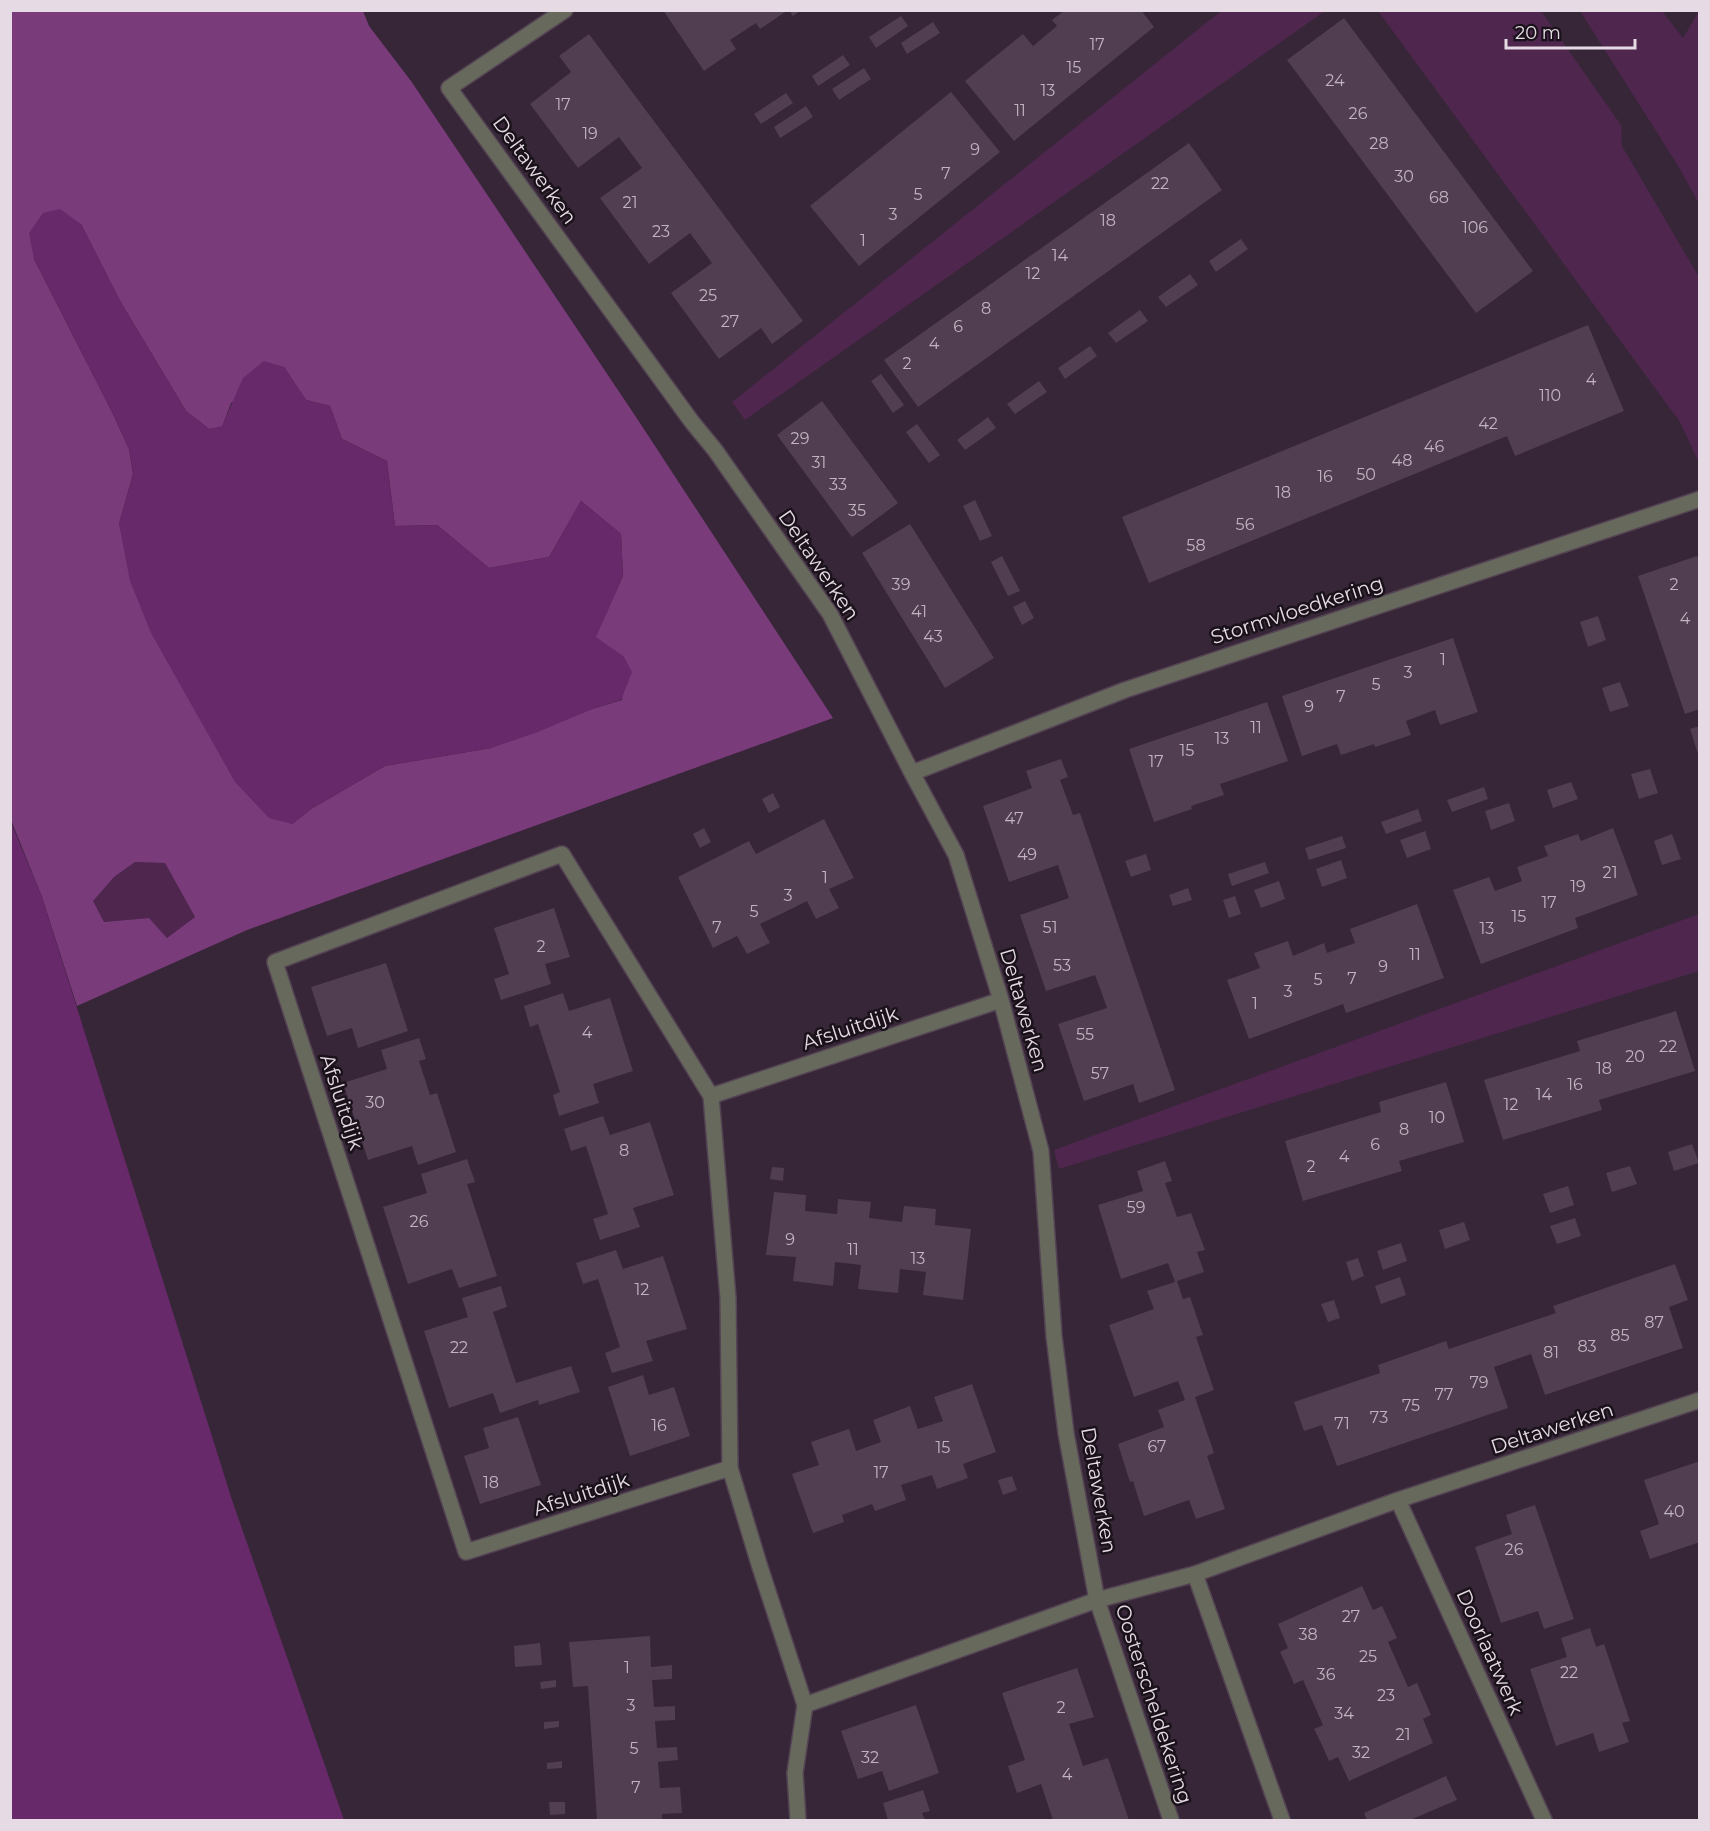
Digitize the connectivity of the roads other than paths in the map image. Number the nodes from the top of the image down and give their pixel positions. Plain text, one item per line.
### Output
1 (566, 10) edge
2 (1700, 499) edge
3 (912, 773) junction
4 (1001, 1000) junction
5 (711, 1096) junction
6 (1700, 1400) edge
7 (730, 1468) junction
8 (1398, 1500) junction
9 (1194, 1574) junction
10 (1097, 1600) junction
11 (805, 1705) junction
12 (798, 1821) edge
13 (1171, 1821) edge
14 (1282, 1821) edge
15 (1544, 1821) edge

1 - 3 street, Deltawerken
2 - 3 street, Stormvloedkering
3 - 4 street, Deltawerken
4 - 5 street, Afsluitdijk
4 - 10 street, Deltawerken
5 - 7 street, Afsluitdijk
5 - 7 street, Afsluitdijk
6 - 8 street, Deltawerken
7 - 11 street, Afsluitdijk
8 - 9 street, Deltawerken
8 - 15 street, Doorlaatwerk
9 - 10 street, Deltawerken
9 - 14 street
10 - 11 street
10 - 13 street, Oosterscheldekering
11 - 12 street

